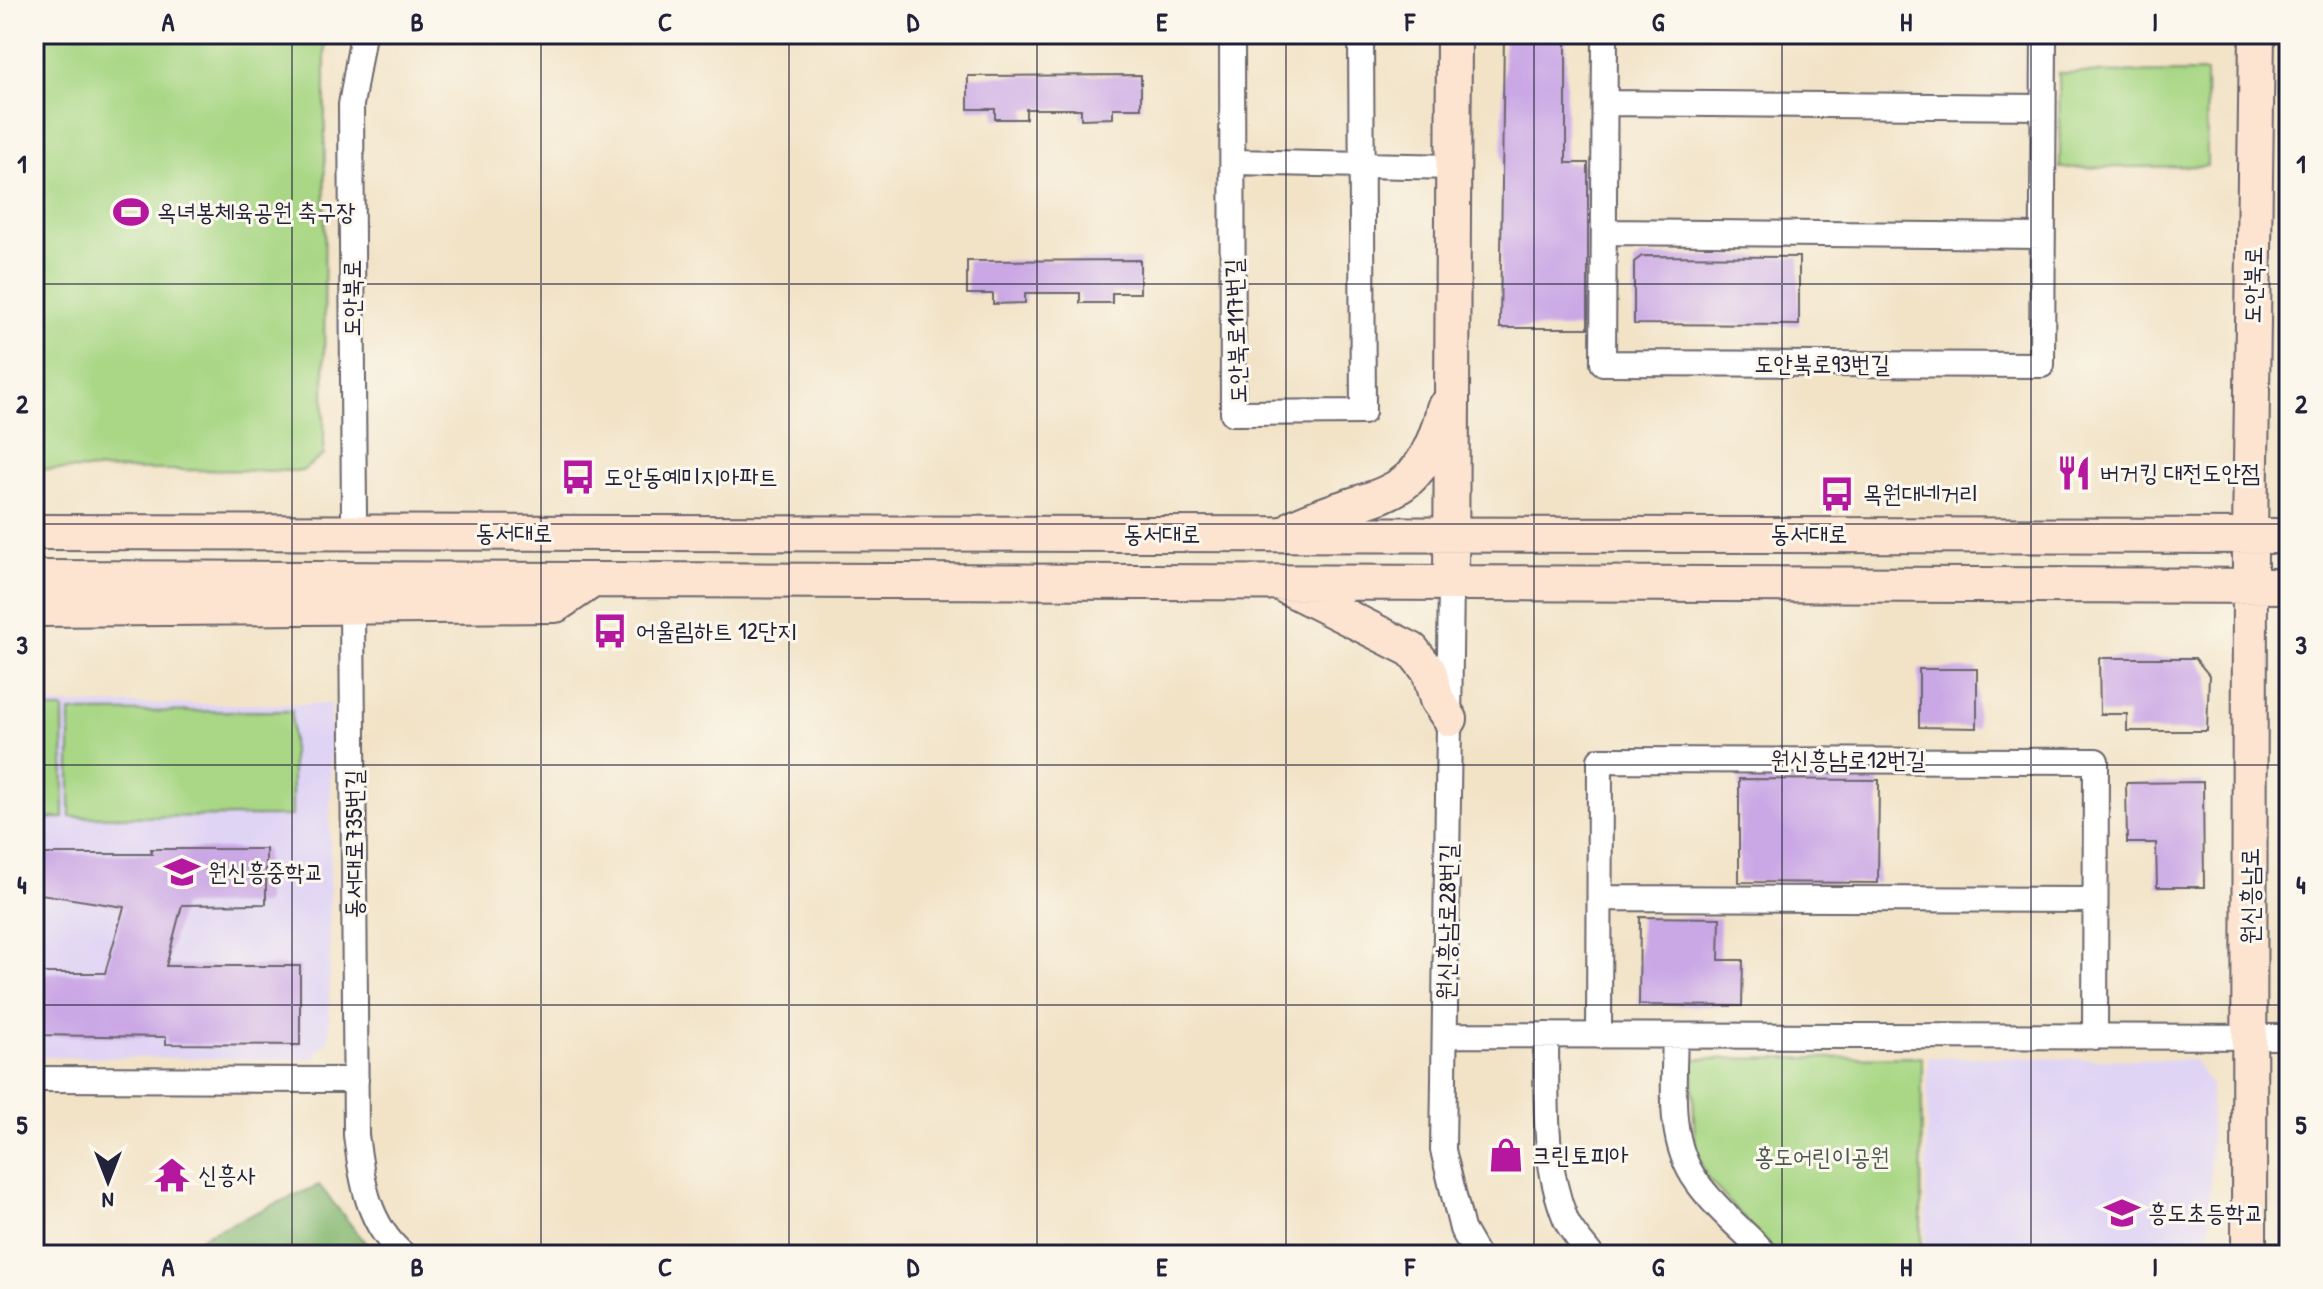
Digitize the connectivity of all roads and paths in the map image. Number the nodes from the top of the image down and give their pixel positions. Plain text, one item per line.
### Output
1 (363, 34) edge
2 (1232, 34) edge
3 (1361, 34) edge
4 (1454, 34) edge
5 (1605, 34) edge
6 (2044, 34) edge
7 (2257, 34) edge
8 (1605, 103) junction
9 (2043, 107) junction
10 (1233, 162) junction
11 (1362, 165) junction
12 (1454, 167) junction
13 (1604, 232) junction
14 (2042, 236) junction
15 (1452, 369) junction
16 (34, 514) edge
17 (354, 515) junction
18 (34, 532) edge
19 (596, 533) junction
20 (1452, 533) junction
21 (1279, 534) junction
22 (2250, 536) junction
23 (2289, 536) edge
24 (34, 578) edge
25 (593, 580) junction
26 (1279, 582) junction
27 (1451, 583) junction
28 (2250, 586) junction
29 (2289, 586) edge
30 (352, 608) junction
31 (34, 609) edge
32 (1450, 719) junction
33 (1600, 898) junction
34 (2095, 900) junction
35 (1445, 1035) junction
36 (1546, 1035) junction
37 (1599, 1036) junction
38 (1675, 1036) junction
39 (2095, 1037) junction
40 (2249, 1037) junction
41 (2289, 1037) edge
42 (34, 1079) edge
43 (356, 1080) junction
44 (404, 1255) edge
45 (1477, 1255) edge
46 (1591, 1255) edge
47 (1767, 1255) edge
48 (2249, 1255) edge

1 - 17 street, 도안북로
2 - 10 street, 도안북로117번길
3 - 11 street, 도안북로117번길
4 - 12 street
5 - 8 street, 도안북로93번길
6 - 9 street, 도안북로93번길
7 - 22 street, 도안북로
8 - 9 street
8 - 13 street, 도안북로93번길
9 - 14 street, 도안북로93번길
10 - 11 street
10 - 11 street, 도안북로117번길
11 - 12 street
12 - 15 street
13 - 14 street
13 - 14 street, 도안북로93번길
15 - 20 street
15 - 21 street
16 - 17 street
17 - 19 street
18 - 19 street, 동서대로
19 - 21 street, 동서대로
20 - 21 street, 동서대로
20 - 22 street, 동서대로
20 - 27 street
22 - 23 street, 동서대로
22 - 28 street, 원신흥남로
24 - 25 street, 동서대로
25 - 26 street, 동서대로
25 - 30 street
26 - 27 street, 동서대로
26 - 32 street
27 - 28 street, 동서대로
27 - 32 street, 원신흥남로28번길
28 - 29 street, 동서대로
28 - 40 street, 원신흥남로
30 - 31 street
30 - 43 street, 동서대로735번길
32 - 35 street, 원신흥남로28번길
33 - 34 street
33 - 34 street, 원신흥남로12번길
33 - 37 street, 원신흥남로12번길
34 - 39 street, 원신흥남로12번길
35 - 36 street
35 - 45 street, 원신흥남로28번길
36 - 37 street
36 - 46 street
37 - 38 street
38 - 39 street
38 - 47 street
39 - 40 street
40 - 41 street
40 - 48 street, 원신흥남로
42 - 43 street
43 - 44 street, 동서대로735번길

